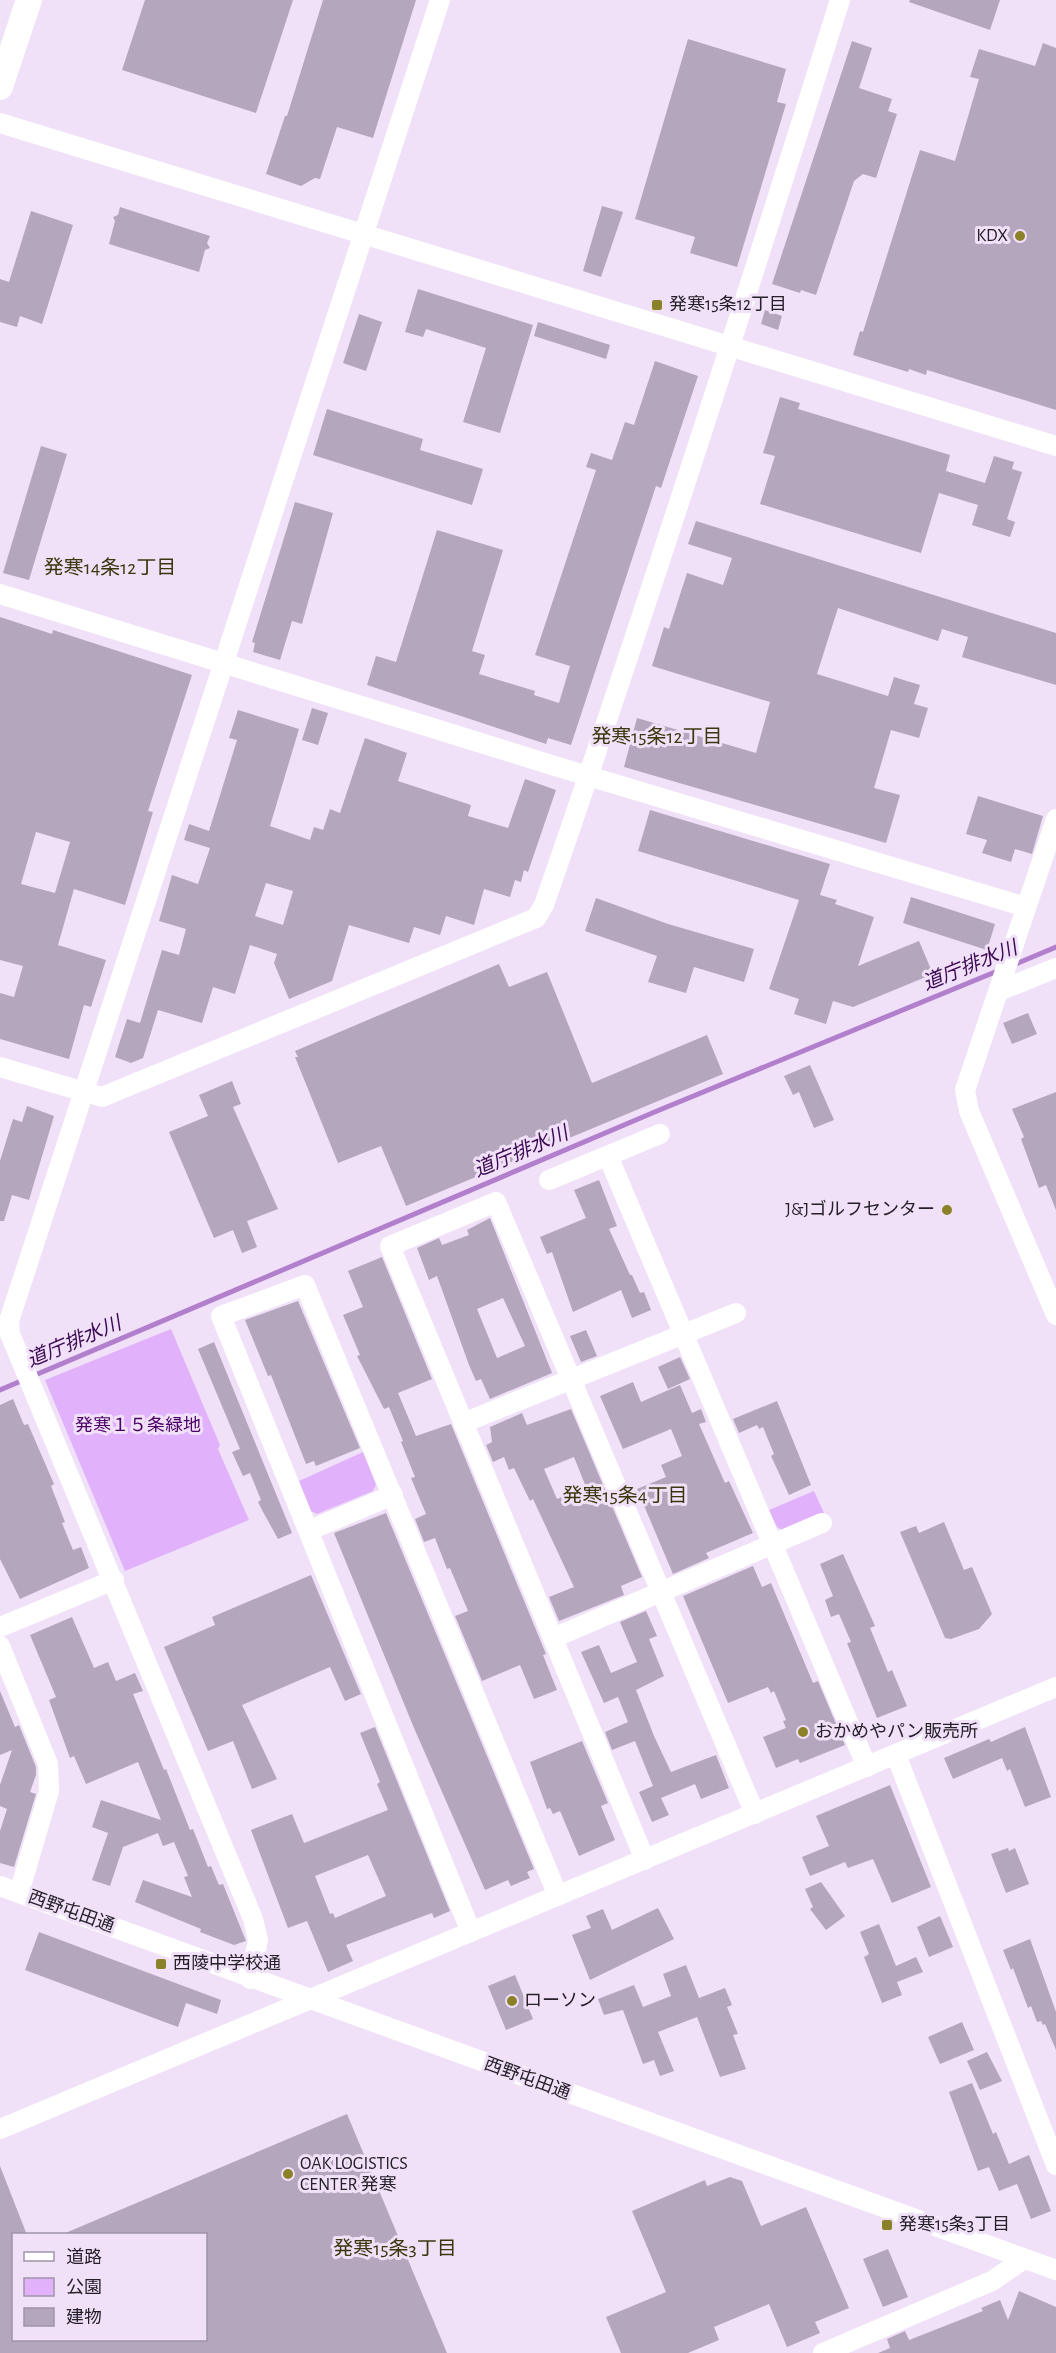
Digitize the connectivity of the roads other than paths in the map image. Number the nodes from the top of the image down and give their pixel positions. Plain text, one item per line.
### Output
1 (29, 0) edge
2 (440, 0) edge
3 (840, 0) edge
4 (0, 87) edge
5 (0, 123) edge
6 (362, 235) junction
7 (731, 346) junction
8 (1056, 446) edge
9 (0, 594) edge
10 (226, 663) junction
11 (589, 776) junction
12 (1056, 819) edge
13 (1026, 907) junction
14 (1056, 968) edge
15 (1000, 986) junction
16 (0, 1067) edge
17 (84, 1093) junction
18 (660, 1134) dead end
19 (608, 1156) junction
20 (549, 1180) dead end
21 (1052, 1292) edge
22 (736, 1313) dead end
23 (1056, 1315) edge
24 (684, 1334) junction
25 (572, 1380) junction
26 (463, 1423) junction
27 (393, 1496) junction
28 (822, 1523) dead end
29 (310, 1530) junction
30 (774, 1544) junction
31 (114, 1580) junction
32 (662, 1591) junction
33 (0, 1627) edge
34 (553, 1638) junction
35 (0, 1646) edge
36 (1056, 1687) edge
37 (896, 1755) junction
38 (867, 1767) junction
39 (755, 1814) junction
40 (645, 1860) junction
41 (0, 1886) edge
42 (19, 1893) junction
43 (558, 1896) junction
44 (471, 1932) junction
45 (250, 1979) junction
46 (309, 2000) junction
47 (0, 2129) edge
48 (1056, 2165) edge
49 (1044, 2263) edge
50 (864, 2345) edge
51 (823, 2353) edge

1 - 4 main road
2 - 6 street
3 - 7 street
5 - 6 street
6 - 7 street
6 - 10 street
7 - 8 street
7 - 11 street
9 - 10 street
10 - 11 street
10 - 17 street
11 - 13 street
11 - 17 street
12 - 13 street
13 - 15 street
14 - 15 street
15 - 21 street
16 - 17 street
17 - 31 street
18 - 19 street
19 - 20 street
19 - 24 street
21 - 23 street
22 - 24 street
24 - 25 street
24 - 30 street
25 - 26 street
25 - 26 street
25 - 32 street
26 - 34 street
27 - 29 street
27 - 29 street
27 - 43 street
28 - 30 street
29 - 44 street
30 - 32 street
30 - 38 street
31 - 33 street
31 - 45 street
32 - 34 street
32 - 39 street
34 - 40 street
35 - 42 street
36 - 37 street
37 - 38 street
37 - 48 street
38 - 39 street
39 - 40 street
40 - 43 street
41 - 42 street, 西野屯田通
42 - 45 street, 西野屯田通
43 - 44 street
44 - 46 street
45 - 46 street, 西野屯田通
46 - 47 street
46 - 49 street, 西野屯田通
49 - 50 street
50 - 51 street

